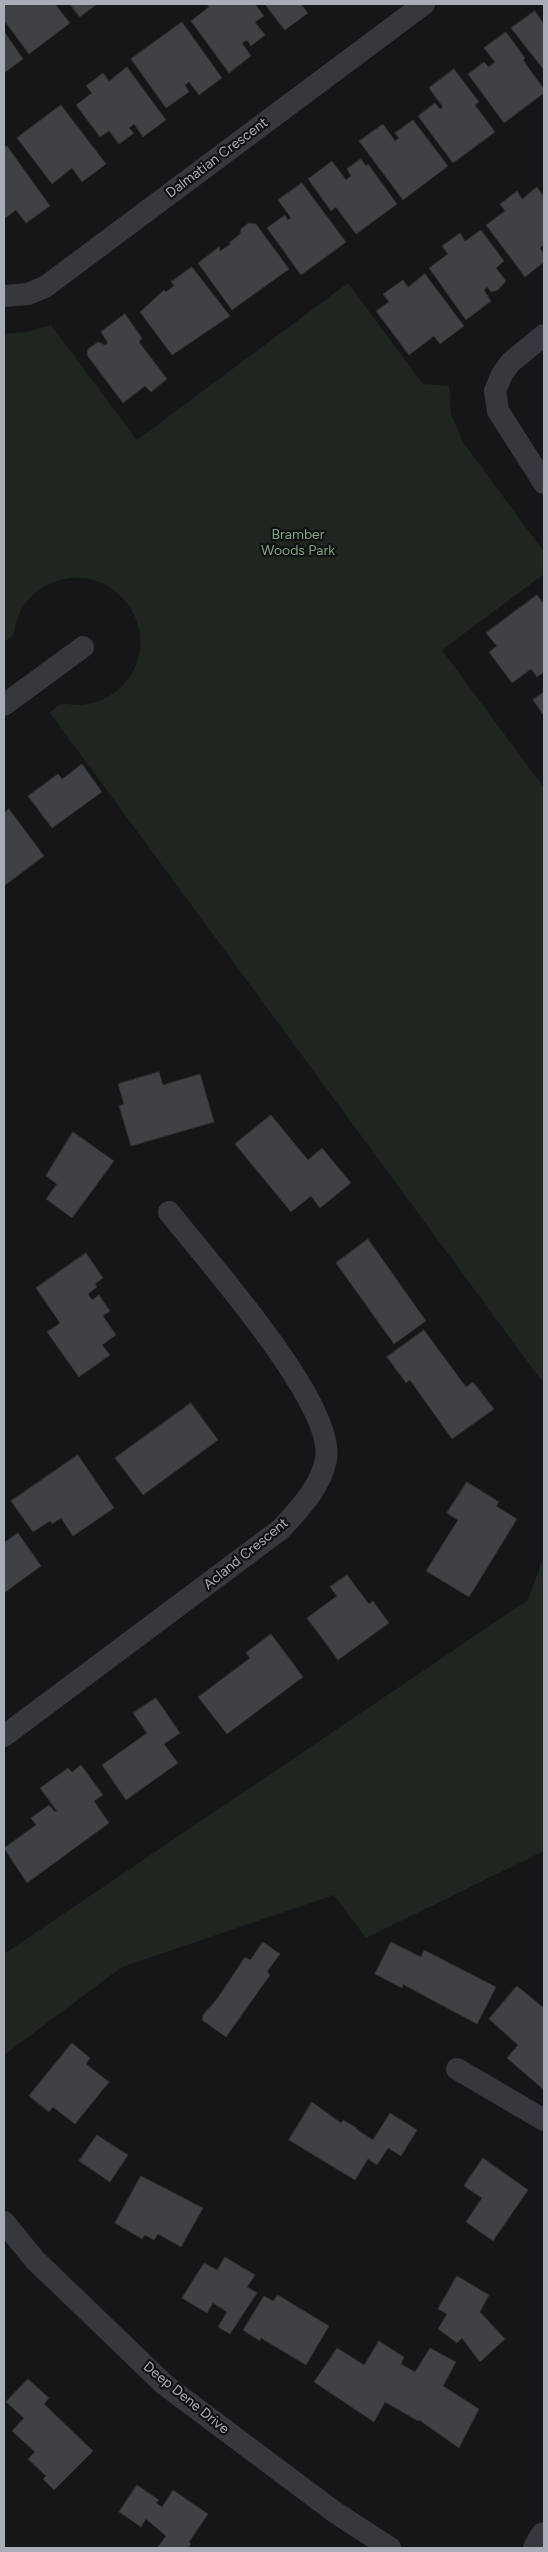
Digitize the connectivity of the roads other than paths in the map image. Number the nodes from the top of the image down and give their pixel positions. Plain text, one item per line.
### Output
1 (424, 4) edge
2 (4, 296) edge
3 (544, 335) edge
4 (544, 484) edge
5 (83, 647) dead end
6 (4, 705) edge
7 (169, 1212) dead end
8 (4, 1736) edge
9 (457, 2068) dead end
10 (544, 2120) edge
11 (4, 2222) edge
12 (544, 2536) edge
13 (390, 2548) edge
14 (537, 2548) edge

1 - 2 street, Dalmatian Crescent
3 - 4 street
5 - 6 street
7 - 8 street, Acland Crescent
9 - 10 street
11 - 13 street, Deep Dene Drive
12 - 14 street

